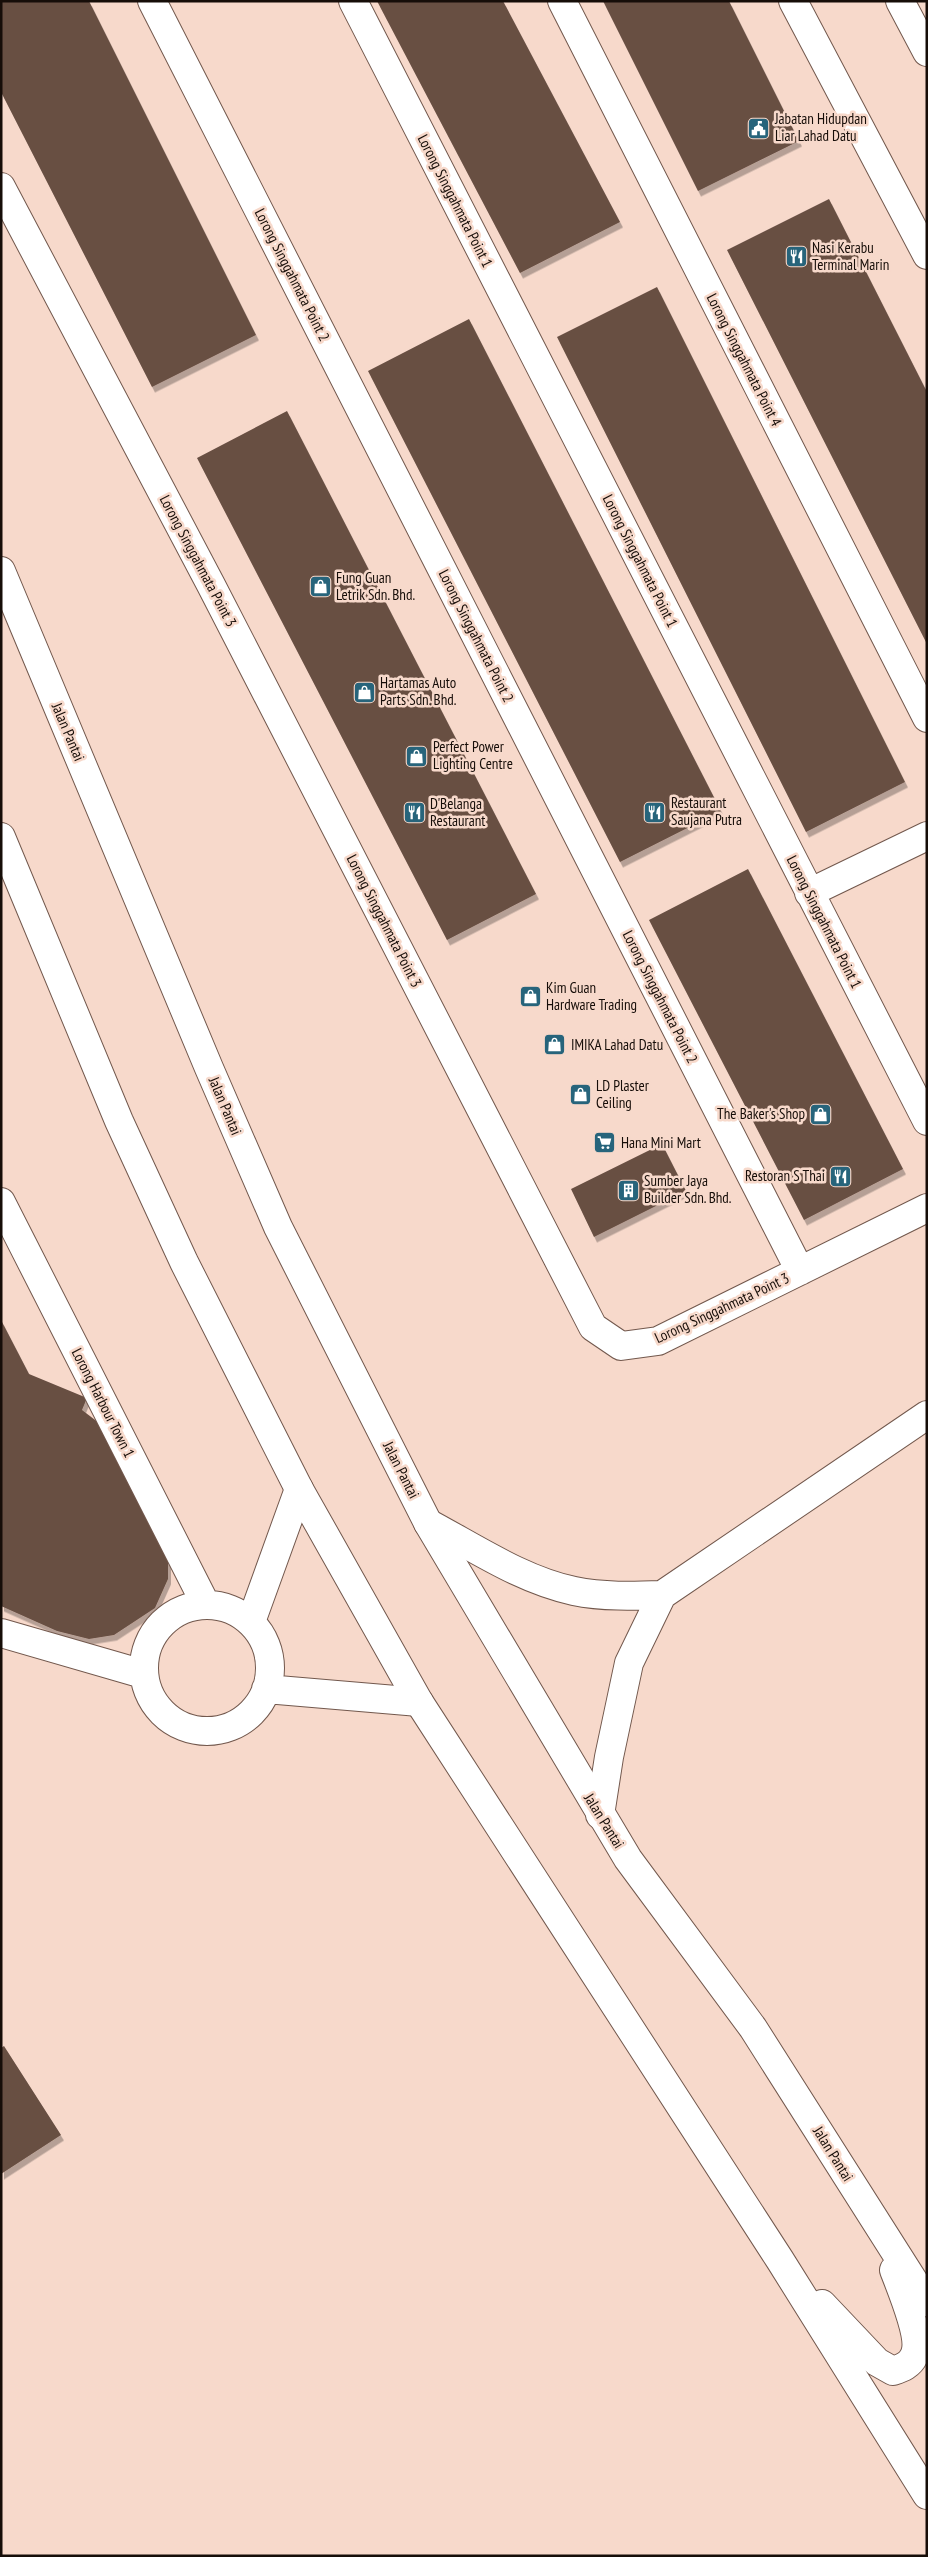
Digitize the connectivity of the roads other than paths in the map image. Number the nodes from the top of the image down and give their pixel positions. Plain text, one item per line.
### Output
1 (152, 1) edge
2 (353, 1) edge
3 (562, 1) edge
4 (793, 1) edge
5 (900, 1) edge
6 (927, 52) edge
7 (1, 187) edge
8 (927, 255) edge
9 (1, 571) edge
10 (927, 718) edge
11 (927, 836) edge
12 (1, 837) edge
13 (809, 893) junction
14 (927, 1121) edge
15 (1, 1202) edge
16 (927, 1208) edge
17 (800, 1270) junction
18 (927, 1415) edge
19 (300, 1489) junction
20 (428, 1523) junction
21 (662, 1595) junction
22 (206, 1604) junction
23 (251, 1622) junction
24 (1, 1633) edge
25 (144, 1674) junction
26 (266, 1689) junction
27 (419, 1702) junction
28 (600, 1815) junction
29 (870, 2214) junction
30 (780, 2260) junction
31 (927, 2302) edge
32 (927, 2495) edge

1 - 17 street, Lorong Singgahmata Point 2
2 - 13 street, Lorong Singgahmata Point 1
3 - 10 street, Lorong Singgahmata Point 4
4 - 8 street
5 - 6 street
7 - 17 street, Lorong Singgahmata Point 3
9 - 20 street, Jalan Pantai
11 - 13 street
12 - 19 street
13 - 14 street, Lorong Singgahmata Point 1
15 - 22 street, Lorong Harbour Town 1
16 - 17 street, Lorong Singgahmata Point 3
18 - 21 street
19 - 23 street
19 - 27 street
20 - 21 street
20 - 28 street, Jalan Pantai
21 - 28 street
22 - 23 street
22 - 25 street
23 - 26 street
24 - 25 street
25 - 26 street
26 - 27 street
27 - 30 street
28 - 29 street, Jalan Pantai
29 - 30 street
29 - 31 street, Jalan Pantai
30 - 32 street

